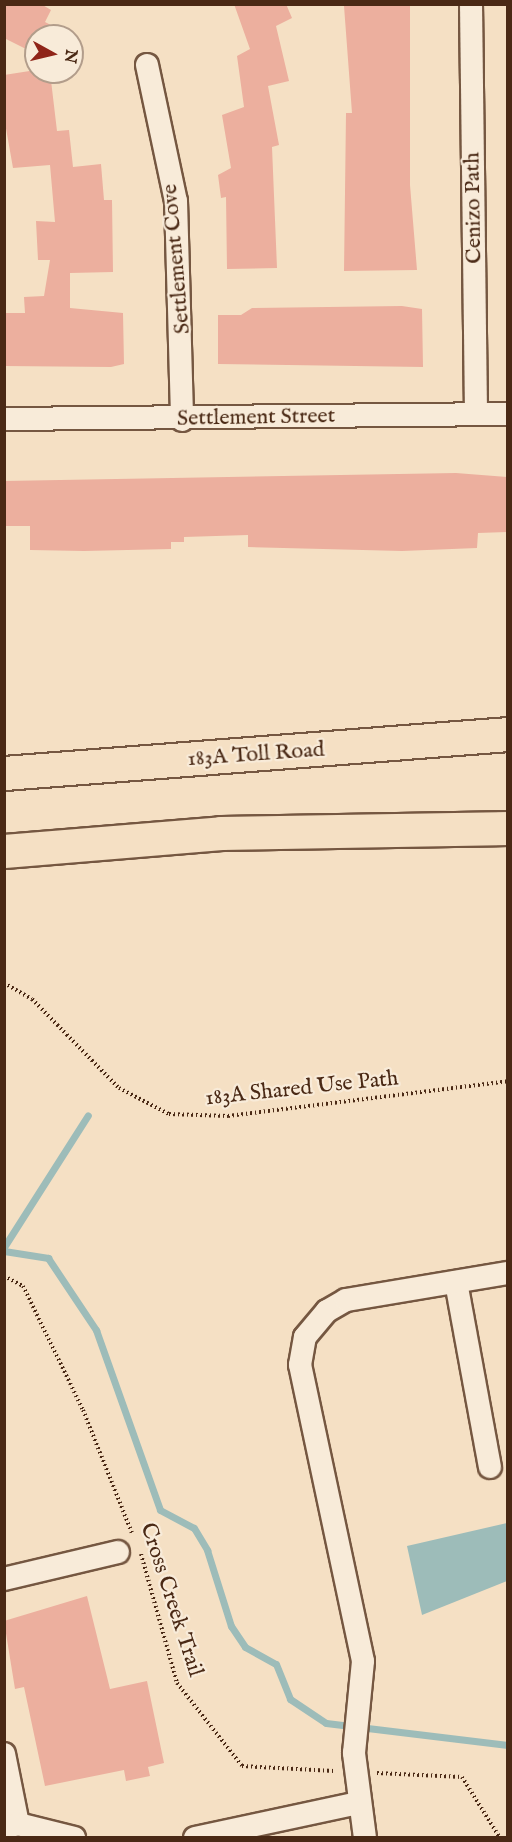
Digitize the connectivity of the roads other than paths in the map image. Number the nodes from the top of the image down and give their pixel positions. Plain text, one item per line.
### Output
1 (471, 4) edge
2 (147, 65) dead end
3 (476, 412) junction
4 (507, 414) edge
5 (4, 420) edge
6 (182, 420) junction
7 (507, 734) edge
8 (4, 773) edge
9 (507, 828) edge
10 (4, 851) edge
11 (507, 1273) edge
12 (456, 1282) junction
13 (490, 1467) dead end
14 (130, 1546) road end
15 (4, 1579) edge
16 (4, 1754) edge
17 (358, 1803) junction
18 (11, 1826) edge
19 (74, 1838) edge
20 (195, 1838) edge
21 (365, 1838) edge

1 - 3 street, Cenizo Path
2 - 6 street, Settlement Cove
3 - 4 street, Settlement Street
3 - 6 street, Settlement Street
5 - 6 street, Settlement Street
7 - 8 highway, 183A Toll Road
9 - 10 highway
11 - 12 street
12 - 13 street
12 - 17 street
14 - 15 street
16 - 18 street
17 - 20 street
17 - 21 street
18 - 19 street

